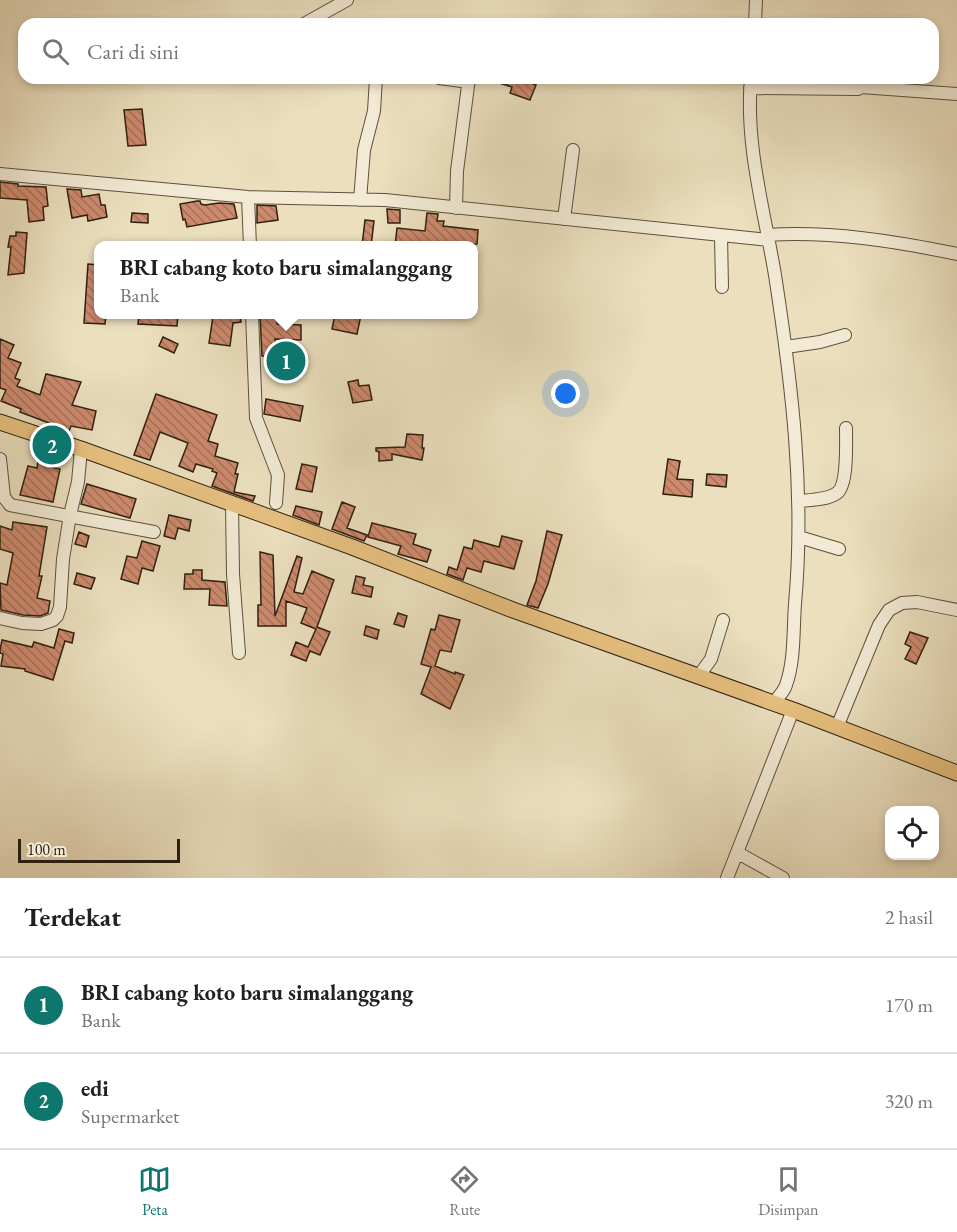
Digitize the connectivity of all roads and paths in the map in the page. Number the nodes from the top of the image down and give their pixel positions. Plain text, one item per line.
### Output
1 (347, 0) edge
2 (756, 0) edge
3 (315, 18) edge
4 (755, 18) edge
5 (376, 84) edge
6 (468, 84) edge
7 (751, 84) edge
8 (766, 84) edge
9 (957, 94) edge
10 (573, 150) dead end
11 (0, 174) edge
12 (248, 197) junction
13 (360, 200) junction
14 (456, 208) junction
15 (564, 219) junction
16 (721, 235) junction
17 (768, 238) junction
18 (249, 241) edge
19 (957, 254) edge
20 (722, 287) dead end
21 (252, 319) edge
22 (845, 335) dead end
23 (786, 347) junction
24 (0, 422) edge
25 (846, 428) dead end
26 (81, 449) junction
27 (0, 459) edge
28 (800, 501) junction
29 (231, 504) junction
30 (272, 509) junction
31 (70, 515) junction
32 (154, 532) dead end
33 (799, 537) junction
34 (839, 549) dead end
35 (957, 610) edge
36 (0, 618) edge
37 (723, 620) dead end
38 (239, 653) dead end
39 (698, 677) junction
40 (773, 704) junction
41 (793, 710) junction
42 (837, 727) junction
43 (957, 773) edge
44 (738, 853) junction
45 (727, 878) edge
46 (783, 878) edge

1 - 3 street
2 - 4 street
5 - 13 street
6 - 14 street
7 - 17 street
8 - 9 street
10 - 15 street
11 - 12 street
12 - 13 street
12 - 18 street
13 - 14 street
14 - 15 street
15 - 16 street
16 - 17 street
16 - 20 street
17 - 19 street
17 - 23 street
21 - 30 street
22 - 23 street
23 - 28 street
24 - 26 main road
25 - 28 street
26 - 29 main road
26 - 31 street
27 - 31 street
28 - 33 street
29 - 30 main road
29 - 38 street
30 - 39 main road
31 - 32 street
31 - 36 street
33 - 34 street
33 - 40 street
35 - 42 street
37 - 39 street
39 - 40 main road
40 - 41 main road
41 - 42 main road
41 - 44 street
42 - 43 main road
44 - 45 street
44 - 46 street

